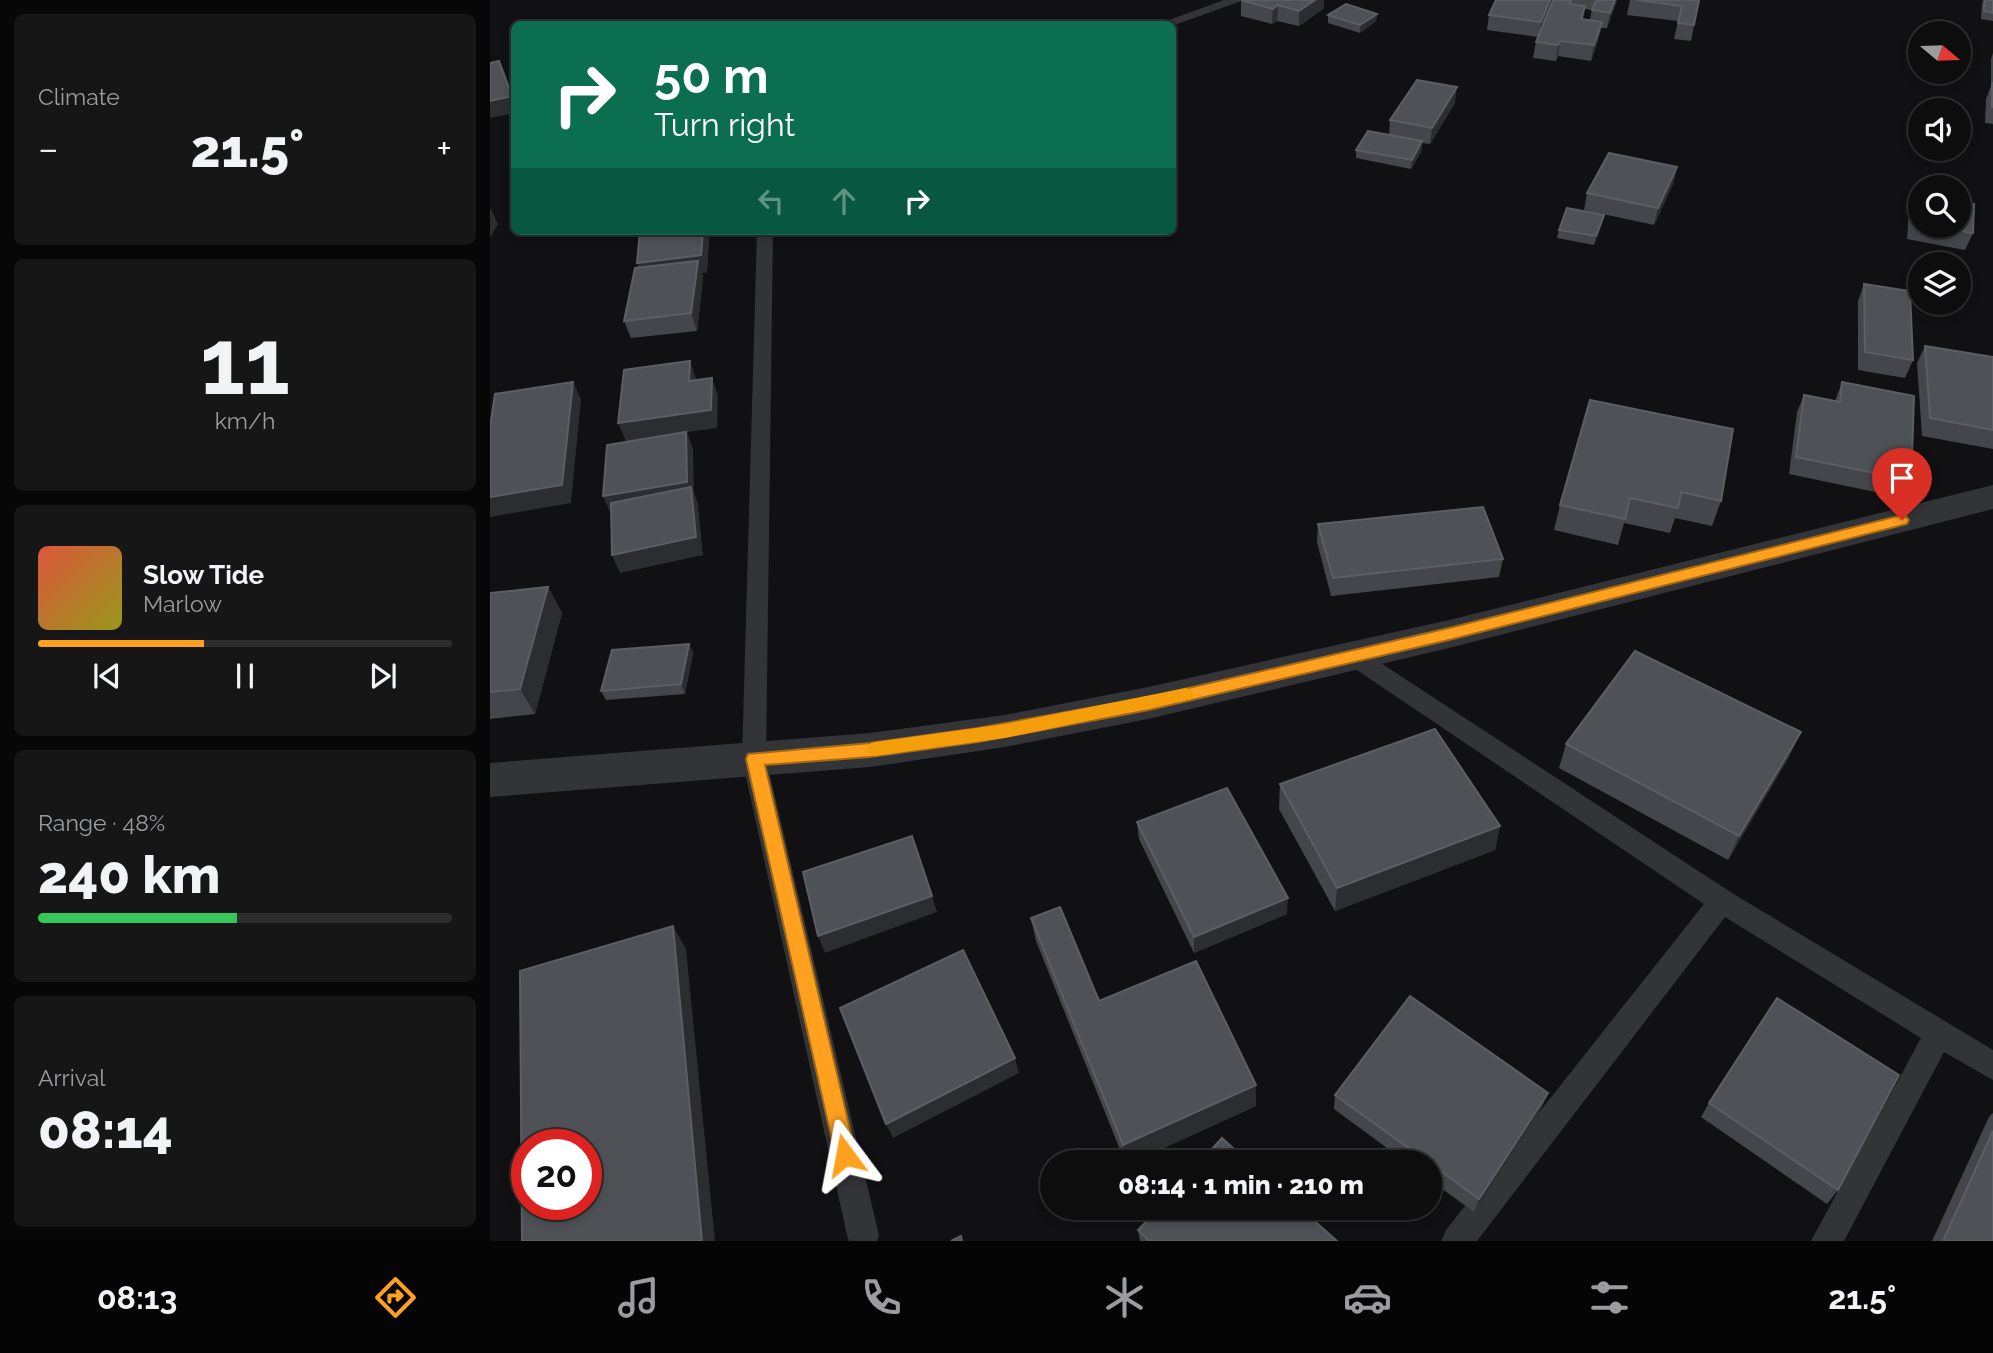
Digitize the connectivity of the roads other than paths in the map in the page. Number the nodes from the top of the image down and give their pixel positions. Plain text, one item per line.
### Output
1 (1237, 0) edge
2 (1175, 21) edge
3 (765, 235) edge
4 (1993, 498) edge
5 (1353, 656) junction
6 (754, 759) junction
7 (490, 780) edge
8 (1722, 901) junction
9 (1939, 1033) junction
10 (1993, 1066) edge
11 (863, 1235) dead end
12 (1457, 1241) edge
13 (1827, 1241) edge

1 - 2 lane
3 - 6 lane
4 - 5 street
5 - 6 street
5 - 8 lane
6 - 7 street
6 - 11 lane
8 - 9 lane
8 - 12 lane
9 - 10 lane
9 - 13 lane

